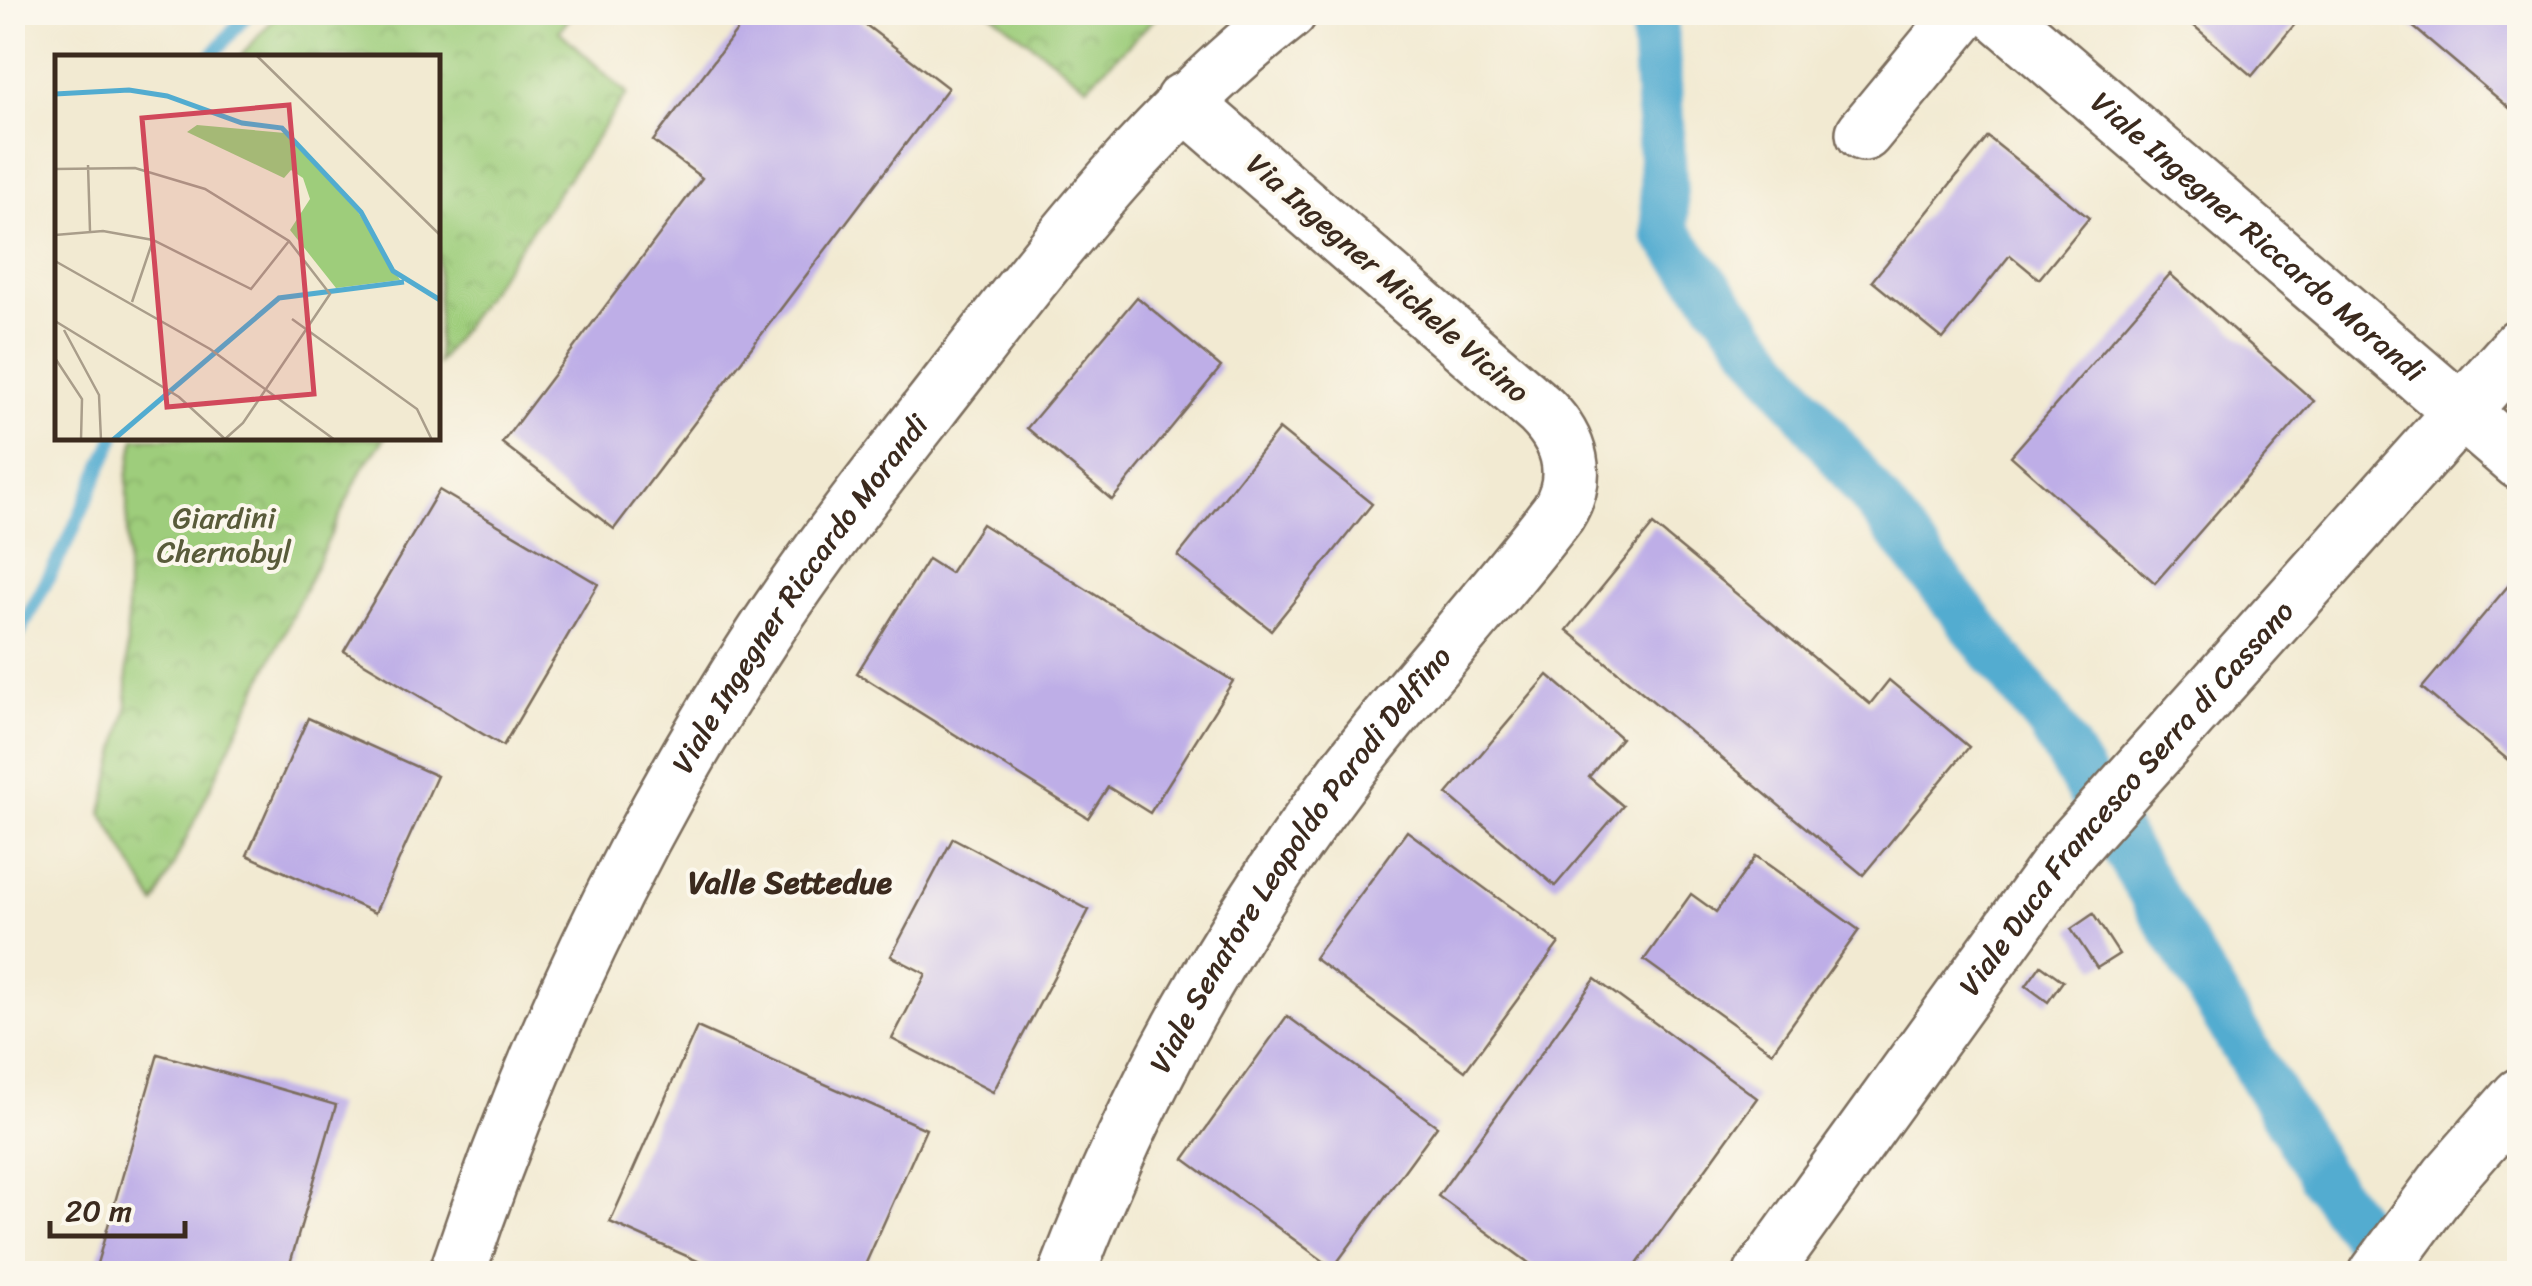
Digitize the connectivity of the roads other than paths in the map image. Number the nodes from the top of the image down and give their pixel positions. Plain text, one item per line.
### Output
1 (1288, 12) edge
2 (1964, 12) edge
3 (1996, 12) edge
4 (1183, 101) junction
5 (1864, 133) dead end
6 (2520, 346) edge
7 (2462, 413) junction
8 (2520, 462) edge
9 (1571, 470) joint
10 (2520, 1096) edge
11 (457, 1274) edge
12 (1067, 1274) edge
13 (1762, 1274) edge
14 (2376, 1274) edge

1 - 4 street, Viale Ingegner Riccardo Morandi
2 - 5 street
3 - 7 street, Viale Ingegner Riccardo Morandi
4 - 9 street, Via Ingegner Michele Vicino
4 - 11 street, Viale Ingegner Riccardo Morandi
6 - 7 street, Viale Duca Francesco Serra di Cassano
7 - 8 street, Viale Ingegner Riccardo Morandi
7 - 13 street, Viale Duca Francesco Serra di Cassano
9 - 12 street, Viale Senatore Leopoldo Parodi Delfino
10 - 14 street

